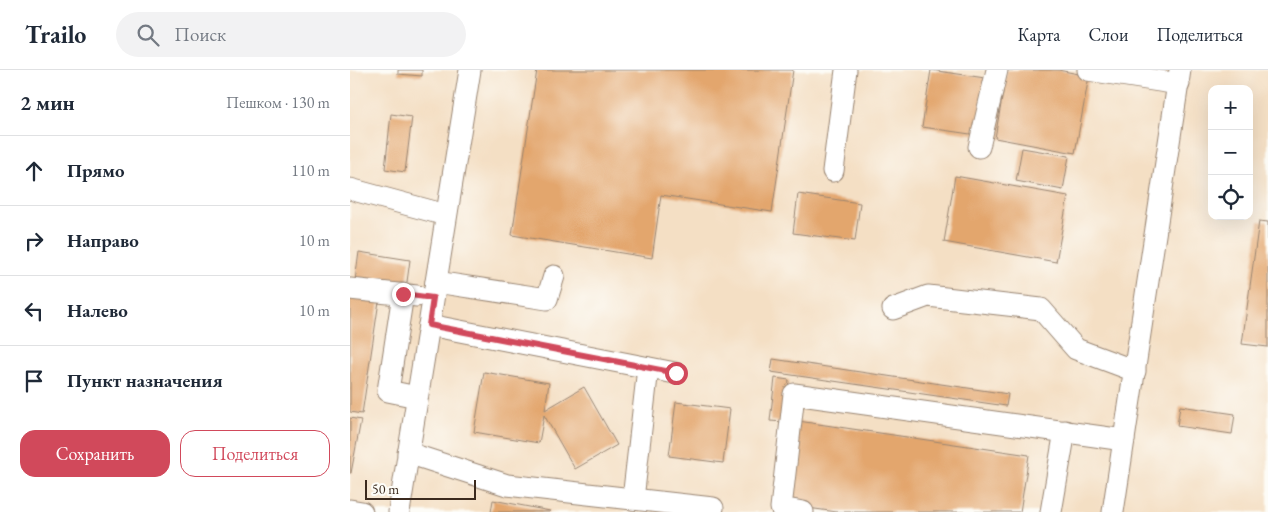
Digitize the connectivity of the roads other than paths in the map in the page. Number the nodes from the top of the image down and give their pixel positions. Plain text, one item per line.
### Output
1 (470, 70) edge
2 (846, 70) edge
3 (997, 70) edge
4 (1088, 70) edge
5 (1180, 77) edge
6 (979, 147) dead end
7 (833, 170) dead end
8 (350, 189) edge
9 (446, 215) junction
10 (554, 276) dead end
11 (350, 288) edge
12 (434, 290) junction
13 (403, 294) junction
14 (893, 309) dead end
15 (429, 325) junction
16 (648, 368) junction
17 (1135, 371) junction
18 (676, 373) dead end
19 (417, 397) junction
20 (1065, 431) junction
21 (1124, 440) junction
22 (408, 453) junction
23 (633, 499) junction
24 (713, 508) dead end
25 (350, 510) edge
26 (362, 512) edge
27 (399, 512) edge
28 (803, 512) edge
29 (1051, 512) edge
30 (1112, 512) edge

1 - 9 lane
2 - 7 lane
3 - 6 lane
4 - 5 lane
5 - 17 lane
8 - 9 lane
9 - 12 lane
10 - 12 lane
11 - 13 lane
12 - 13 lane
12 - 15 lane
13 - 19 lane
14 - 17 lane
15 - 16 lane
15 - 19 lane
16 - 18 lane
16 - 23 lane
17 - 21 lane
19 - 22 lane
20 - 21 lane
20 - 28 lane
20 - 29 lane
21 - 30 lane
22 - 23 lane
22 - 27 lane
23 - 24 lane
25 - 26 lane

